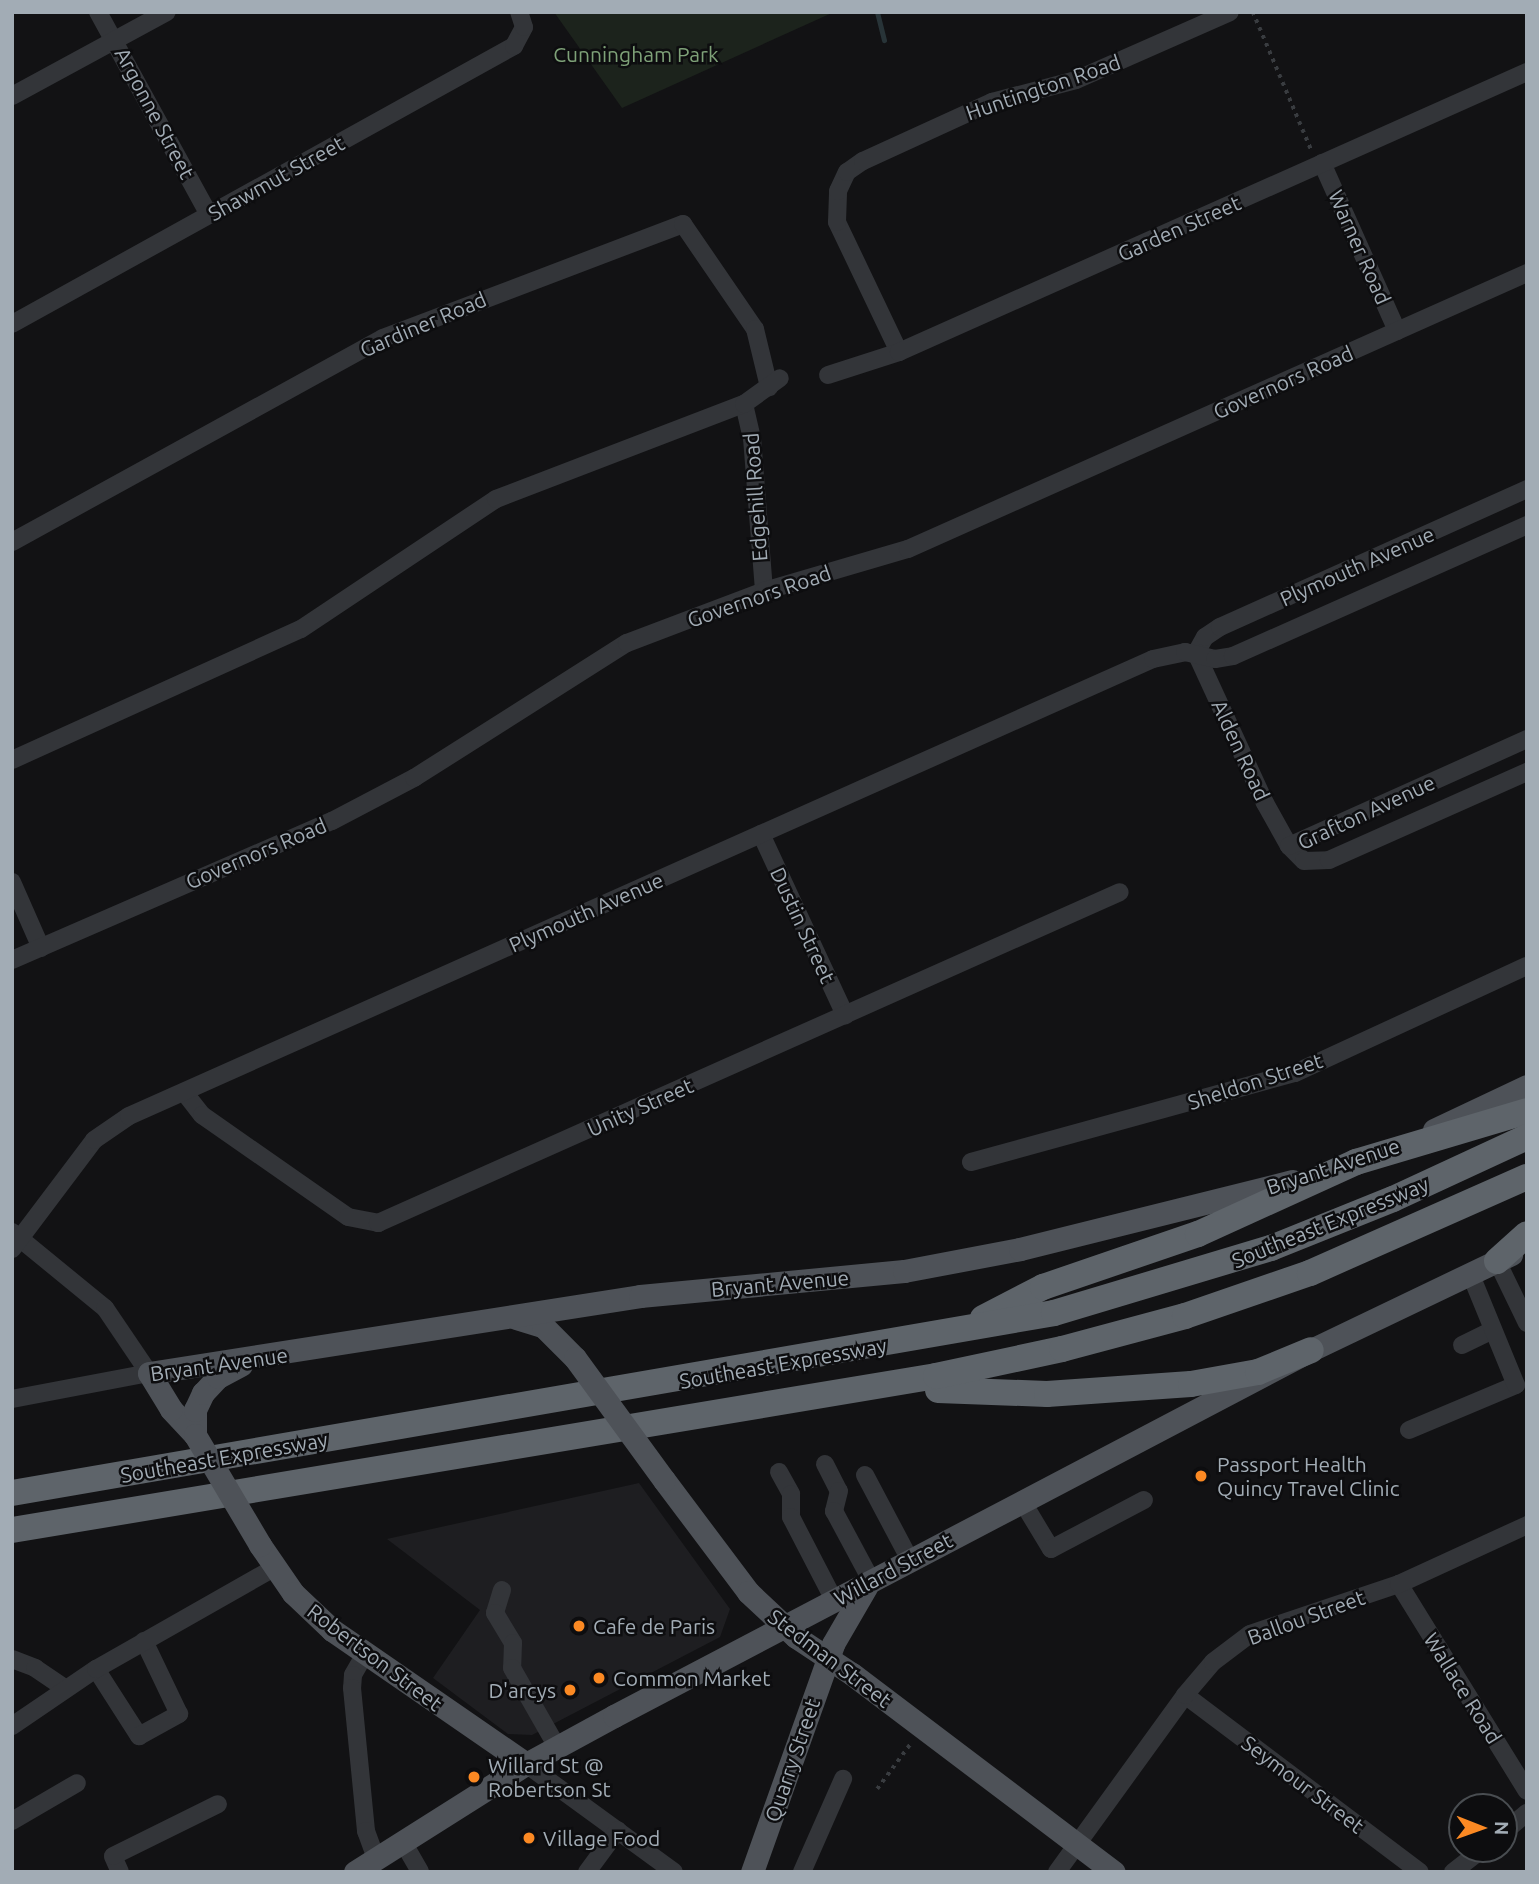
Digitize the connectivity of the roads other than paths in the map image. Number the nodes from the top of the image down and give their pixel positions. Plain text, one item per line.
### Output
1 (98, 12) edge
2 (167, 12) edge
3 (1230, 12) edge
4 (521, 16) edge
5 (115, 39) junction
6 (1527, 72) edge
7 (12, 96) edge
8 (1320, 164) junction
9 (209, 215) junction
10 (1527, 273) edge
11 (12, 324) edge
12 (1397, 331) junction
13 (899, 352) junction
14 (828, 375) dead end
15 (744, 404) junction
16 (1527, 489) edge
17 (1527, 525) edge
18 (12, 542) edge
19 (765, 591) junction
20 (1196, 653) junction
21 (1527, 739) edge
22 (12, 760) edge
23 (1527, 772) edge
24 (761, 834) junction
25 (1289, 846) junction
26 (12, 882) edge
27 (1120, 892) dead end
28 (41, 947) junction
29 (12, 960) edge
30 (1527, 966) edge
31 (845, 1015) junction
32 (1527, 1086) edge
33 (184, 1091) junction
34 (1527, 1111) edge
35 (1527, 1137) edge
36 (1527, 1155) edge
37 (971, 1162) dead end
38 (1356, 1162) junction
39 (1527, 1177) edge
40 (1527, 1194) edge
41 (1527, 1234) edge
42 (15, 1240) edge
43 (1527, 1247) edge
44 (1497, 1261) junction
45 (1470, 1273) junction
46 (506, 1317) junction
47 (1527, 1324) edge
48 (1493, 1330) junction
49 (954, 1333) junction
50 (1462, 1345) dead end
51 (1311, 1350) junction
52 (257, 1359) junction
53 (149, 1373) junction
54 (938, 1390) junction
55 (12, 1399) edge
56 (1409, 1430) dead end
57 (195, 1435) junction
58 (825, 1464) dead end
59 (779, 1472) dead end
60 (865, 1475) dead end
61 (12, 1493) edge
62 (1144, 1500) dead end
63 (1022, 1502) junction
64 (12, 1511) edge
65 (1527, 1525) edge
66 (12, 1530) edge
67 (12, 1546) edge
68 (911, 1560) junction
69 (274, 1568) junction
70 (874, 1579) junction
71 (1399, 1584) junction
72 (502, 1590) dead end
73 (834, 1600) junction
74 (784, 1627) junction
75 (144, 1641) junction
76 (365, 1654) junction
77 (12, 1659) edge
78 (827, 1659) junction
79 (96, 1669) junction
80 (66, 1689) junction
81 (1185, 1695) junction
82 (12, 1726) edge
83 (557, 1747) junction
84 (526, 1764) junction
85 (843, 1779) dead end
86 (77, 1783) dead end
87 (1527, 1791) edge
88 (218, 1804) dead end
89 (12, 1821) edge
90 (618, 1830) junction
91 (403, 1842) junction
92 (1077, 1844) junction
93 (365, 1867) edge
94 (120, 1872) edge
95 (420, 1872) edge
96 (587, 1872) edge
97 (674, 1872) edge
98 (752, 1872) edge
99 (802, 1872) edge
100 (1057, 1872) edge
101 (1114, 1872) edge
102 (1420, 1872) edge

1 - 5 street, Argonne Street
2 - 5 street
3 - 13 street, Huntington Road
4 - 9 street, Shawmut Street
5 - 7 street
5 - 9 street, Argonne Street
6 - 8 street, Garden Street
8 - 12 street, Warner Road
8 - 13 street, Garden Street
9 - 11 street, Shawmut Street
10 - 12 street, Governors Road
12 - 19 street, Governors Road
13 - 14 street, Garden Street
15 - 18 street, Gardiner Road
15 - 19 street, Edgehill Road
15 - 22 street, Gardiner Road
16 - 20 street, Plymouth Avenue
17 - 20 street, Plymouth Avenue
19 - 28 street, Governors Road
20 - 24 street, Plymouth Avenue
20 - 25 street, Alden Road
21 - 25 street, Grafton Avenue
23 - 25 street, Grafton Avenue
24 - 31 street, Dustin Street
24 - 33 street, Plymouth Avenue
26 - 28 street
27 - 31 street, Unity Street
28 - 29 street, Governors Road
30 - 37 street, Sheldon Street
31 - 33 street, Unity Street
32 - 38 main road, Bryant Avenue
33 - 42 street, Plymouth Avenue
34 - 38 highway
35 - 49 highway, Southeast Expressway
36 - 64 highway
38 - 46 main road, Bryant Avenue
38 - 49 highway
39 - 66 highway
40 - 54 highway
41 - 44 highway
42 - 53 street
43 - 44 main road, Willard Street
44 - 45 main road, Willard Street
44 - 47 street
45 - 48 street
45 - 51 main road, Willard Street
46 - 52 main road, Bryant Avenue
46 - 74 main road, Stedman Street, bridge
48 - 50 street
48 - 56 street
49 - 61 highway, Southeast Expressway
51 - 54 highway
51 - 63 main road, Willard Street
52 - 53 main road, Bryant Avenue
52 - 57 main road
53 - 55 street, Bryant Avenue
53 - 57 main road, Robertson Street
54 - 67 highway
57 - 69 main road, Robertson Street, bridge
58 - 70 street
59 - 73 street
60 - 68 street
62 - 63 street
63 - 68 main road, Willard Street
65 - 71 street, Ballou Street
68 - 70 main road, Willard Street
69 - 75 street
69 - 76 main road, Robertson Street
70 - 73 main road, Willard Street
70 - 78 main road, Quarry Street
71 - 81 street, Ballou Street
71 - 87 street, Wallace Road
72 - 83 street
73 - 74 main road, Willard Street
74 - 78 main road, Stedman Street
74 - 83 main road, Willard Street
75 - 79 street
75 - 79 street
76 - 84 main road, Robertson Street
76 - 93 street
77 - 80 street
78 - 92 main road, Stedman Street
78 - 98 main road, Quarry Street
79 - 80 street
80 - 82 street
81 - 92 street, Ballou Street
81 - 102 street, Seymour Street
83 - 84 main road, Willard Street
84 - 90 street, Robertson Street
84 - 91 main road, Willard Street
85 - 99 street
86 - 89 street
88 - 94 street
90 - 96 street
90 - 97 street, Robertson Street
91 - 93 main road, Willard Street
91 - 95 street
92 - 100 street, Ballou Street
92 - 101 main road, Stedman Street

